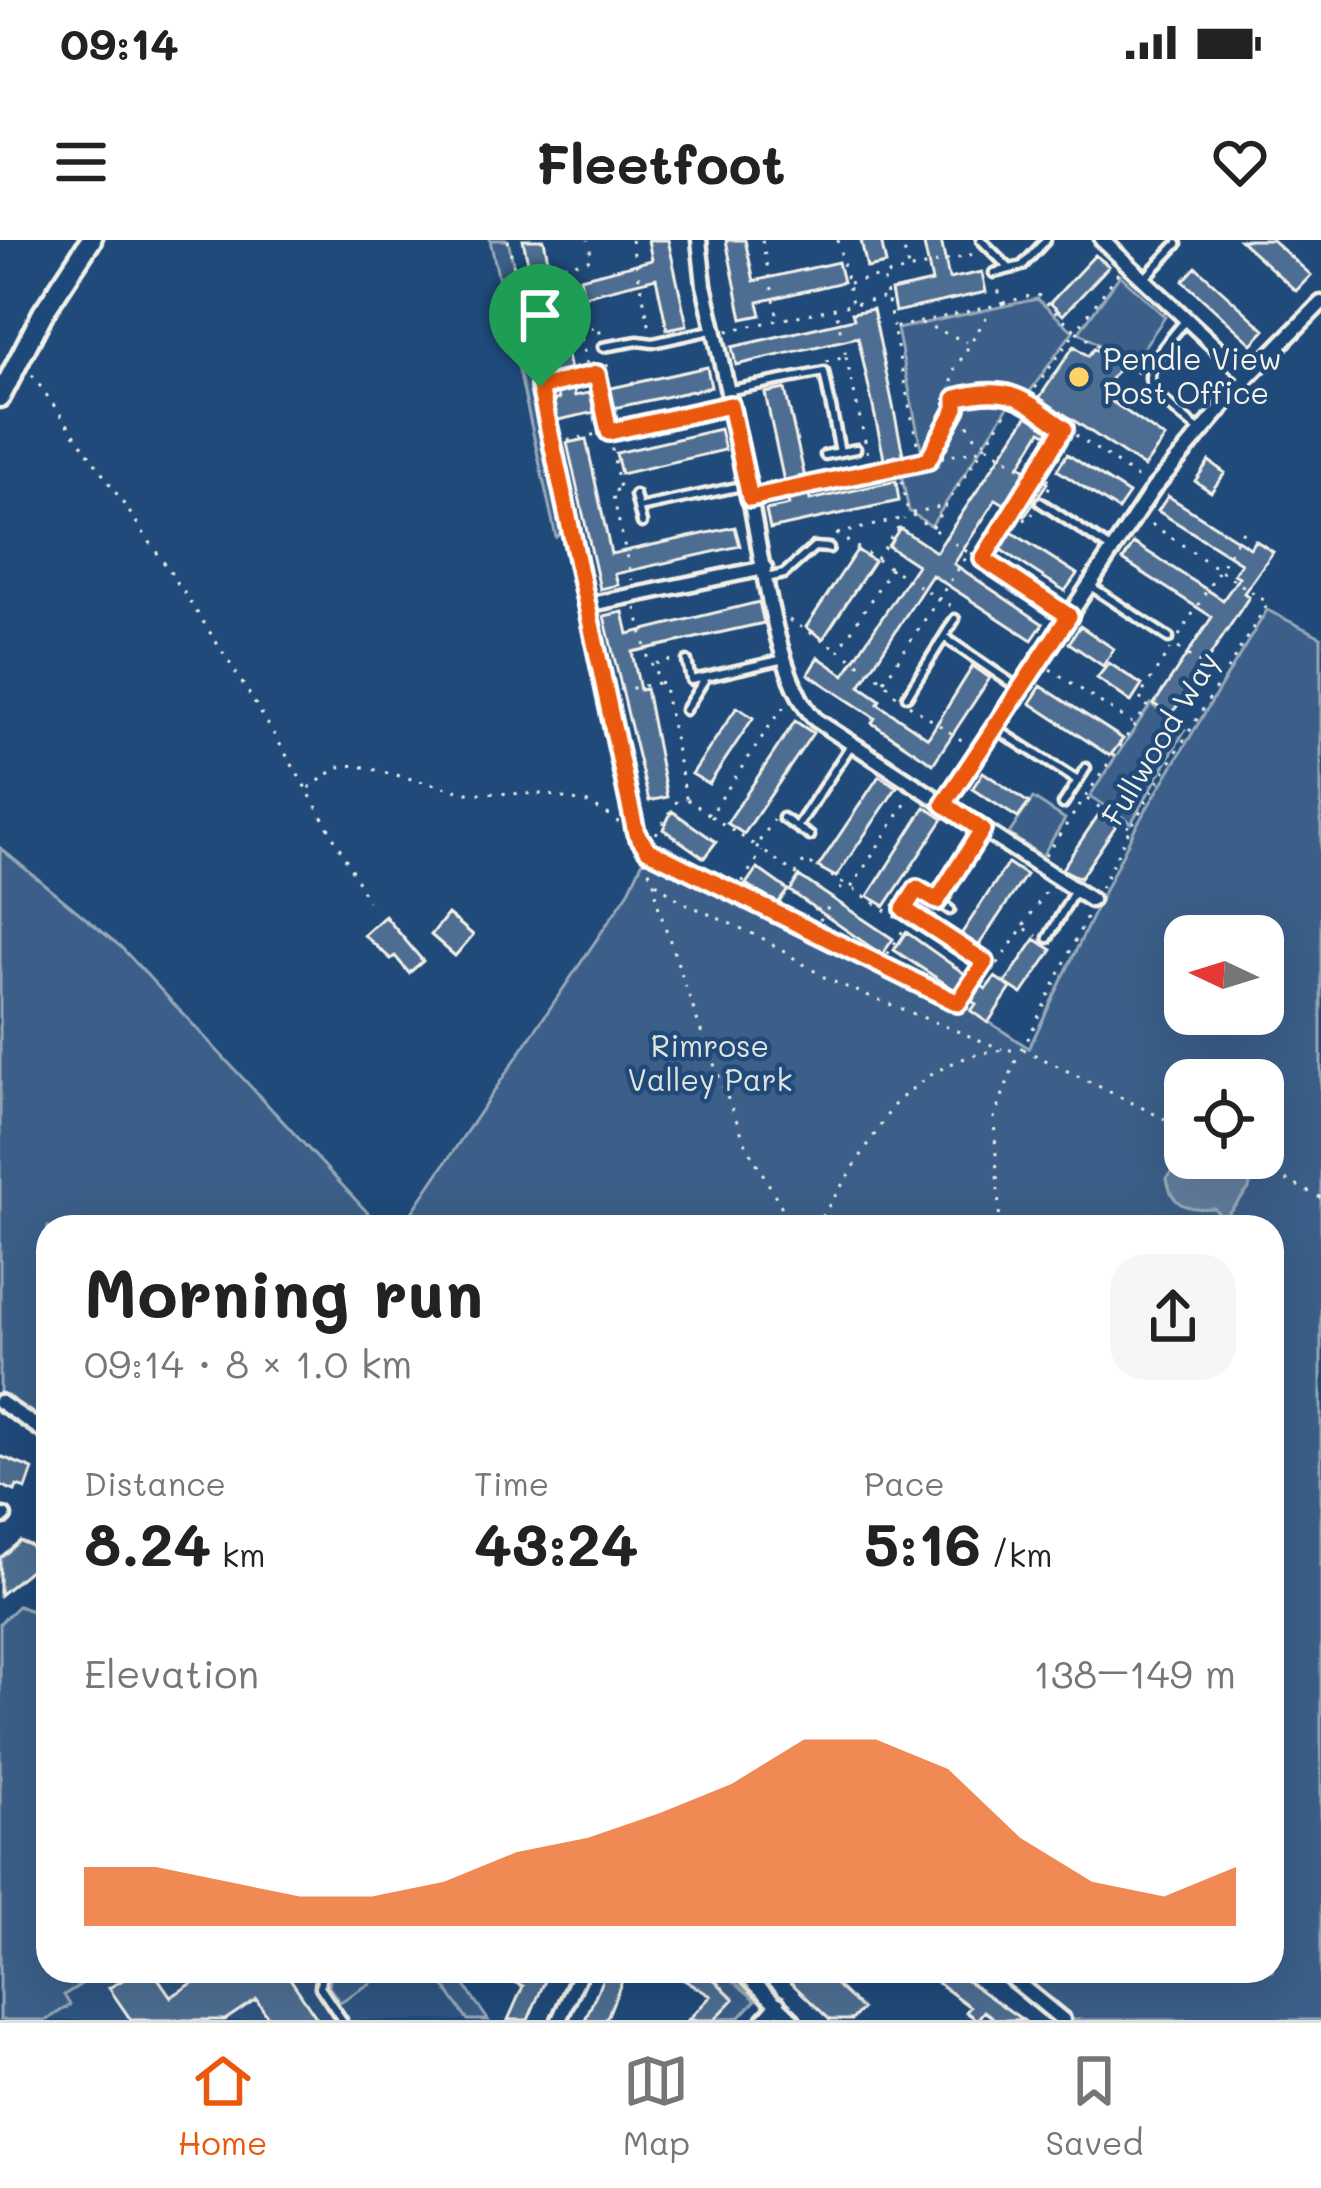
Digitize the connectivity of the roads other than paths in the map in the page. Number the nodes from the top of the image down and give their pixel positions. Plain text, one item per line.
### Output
1 (91, 240) edge
2 (698, 240) edge
3 (981, 240) edge
4 (1046, 240) edge
5 (1102, 240) edge
6 (1177, 244) dead end
7 (1010, 269) junction
8 (994, 273) road end
9 (1144, 279) junction
10 (1321, 303) edge
11 (1186, 320) junction
12 (714, 331) junction
13 (603, 347) road end
14 (1248, 377) junction
15 (0, 397) edge
16 (728, 398) junction
17 (1201, 432) junction
18 (856, 449) road end
19 (840, 452) junction
20 (824, 455) road end
21 (749, 491) junction
22 (635, 495) road end
23 (1040, 502) road end
24 (639, 508) junction
25 (642, 523) dead end
26 (829, 548) road end
27 (1113, 550) junction
28 (766, 573) junction
29 (1090, 585) junction
30 (586, 605) road end
31 (955, 620) road end
32 (944, 637) junction
33 (1171, 641) road end
34 (785, 658) junction
35 (688, 661) road end
36 (706, 677) junction
37 (1020, 689) junction
38 (905, 699) road end
39 (685, 710) dead end
40 (994, 728) junction
41 (851, 744) junction
42 (1086, 768) dead end
43 (1078, 781) junction
44 (944, 804) junction
45 (1063, 804) dead end
46 (784, 818) road end
47 (797, 827) junction
48 (982, 830) junction
49 (810, 836) dead end
50 (1075, 890) junction
51 (923, 892) road end
52 (1095, 898) road end
53 (937, 901) junction
54 (950, 910) dead end
55 (1047, 940) road end
56 (0, 1402) edge
57 (36, 1426) edge
58 (320, 1983) edge
59 (576, 1983) edge
60 (755, 1983) edge
61 (1018, 1983) edge
62 (778, 2004) junction
63 (342, 2020) edge
64 (559, 2020) edge
65 (764, 2020) edge
66 (793, 2020) edge
67 (1063, 2020) edge

1 - 15 street
2 - 12 street
3 - 7 lane
4 - 7 lane
5 - 9 street
6 - 9 lane
7 - 8 lane
9 - 11 street
10 - 14 street
11 - 14 street
11 - 17 lane
12 - 13 lane
12 - 16 street
14 - 17 street
16 - 19 lane
16 - 21 street
17 - 27 street
18 - 19 lane
19 - 20 lane
21 - 24 lane
21 - 28 street
22 - 24 lane
23 - 27 lane
24 - 25 lane
26 - 28 lane
27 - 29 street
28 - 30 street
28 - 34 street
29 - 33 lane
29 - 37 street
31 - 32 lane
32 - 37 lane
32 - 38 lane
34 - 36 lane
34 - 41 street
35 - 36 lane
36 - 39 lane
37 - 40 street
40 - 43 lane
40 - 44 street
41 - 44 street
41 - 47 lane
42 - 43 lane
43 - 45 lane
44 - 48 street
46 - 47 lane
47 - 49 lane
48 - 50 street
48 - 53 lane
50 - 52 street
50 - 55 lane
51 - 53 lane
53 - 54 lane
56 - 57 street
58 - 63 lane
59 - 64 street
60 - 62 street
61 - 67 street
62 - 65 street
62 - 66 street

